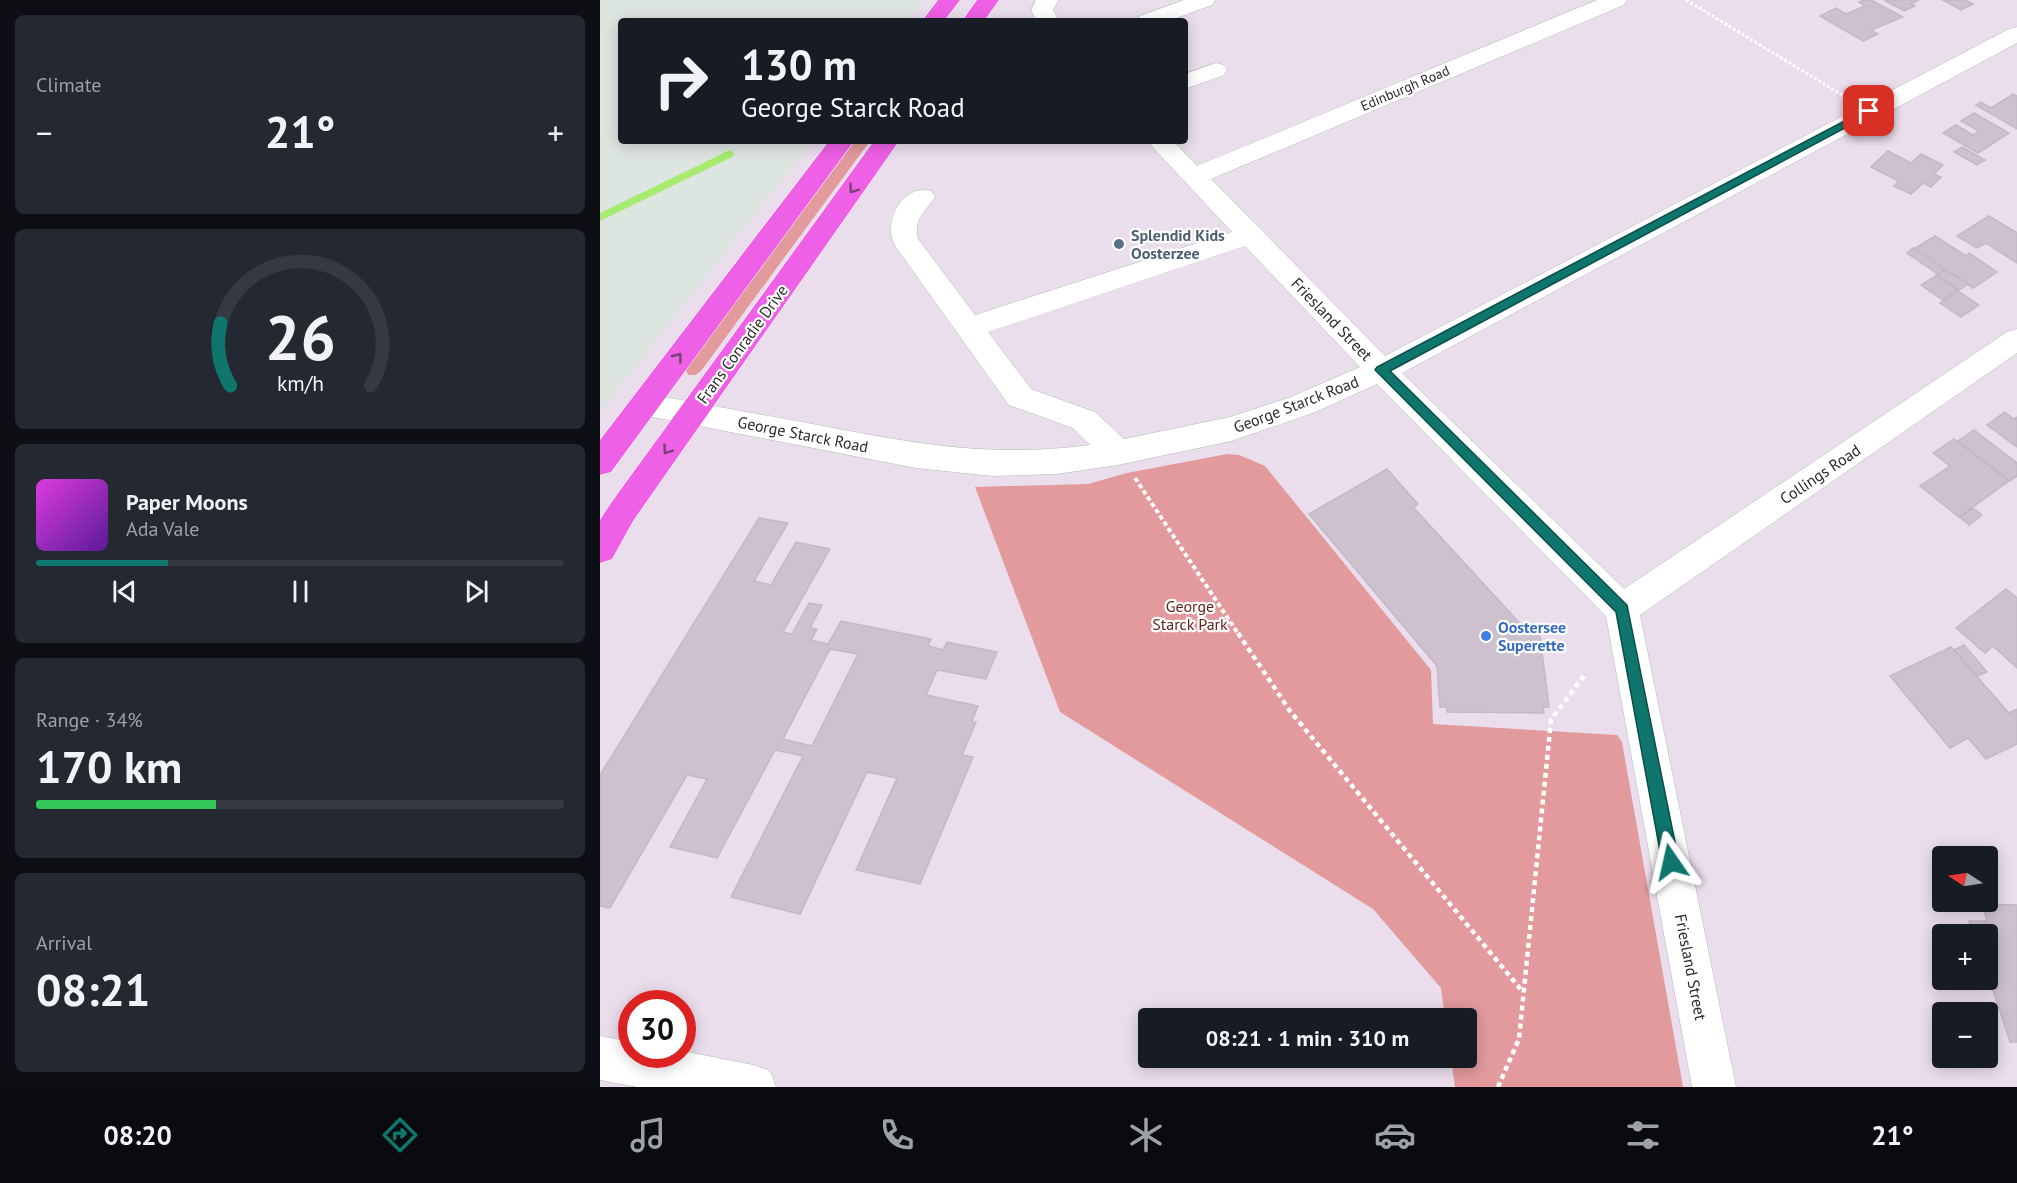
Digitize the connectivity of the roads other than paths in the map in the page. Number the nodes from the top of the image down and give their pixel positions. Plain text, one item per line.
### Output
1 (949, 0) edge
2 (988, 0) edge
3 (1038, 0) edge
4 (1047, 0) edge
5 (1204, 0) edge
6 (1616, 0) edge
7 (935, 18) edge
8 (975, 18) edge
9 (1034, 18) edge
10 (1046, 18) edge
11 (1156, 18) edge
12 (2017, 34) edge
13 (1216, 70) dead end
14 (1188, 81) edge
15 (840, 144) edge
16 (885, 144) edge
17 (1162, 144) edge
18 (1194, 177) junction
19 (922, 197) dead end
20 (1250, 235) junction
21 (969, 328) junction
22 (2017, 339) edge
23 (1382, 370) junction
24 (643, 404) junction
25 (692, 413) junction
26 (1118, 453) junction
27 (600, 463) edge
28 (600, 549) edge
29 (1622, 609) junction
30 (600, 1058) edge
31 (754, 1087) edge
32 (1714, 1087) edge

1 - 7 main road
2 - 8 main road
3 - 9 street
4 - 10 street
5 - 11 street
6 - 18 street, Edinburgh Road
12 - 23 street, George Starck Road
13 - 14 street
24 -> 15 main road
16 -> 25 main road, Frans Conradie Drive
17 - 18 street, Friesland Street
18 - 20 street, Friesland Street
19 - 21 street
20 - 21 street
20 - 23 street, Friesland Street
21 - 26 street
22 - 29 street, Collings Road
23 - 26 street, George Starck Road
23 - 29 street, Friesland Street
24 - 25 street, George Starck Road
24 - 27 main road
25 - 26 street, George Starck Road
25 -> 28 main road, Frans Conradie Drive
29 - 32 street, Friesland Street
30 - 31 street

